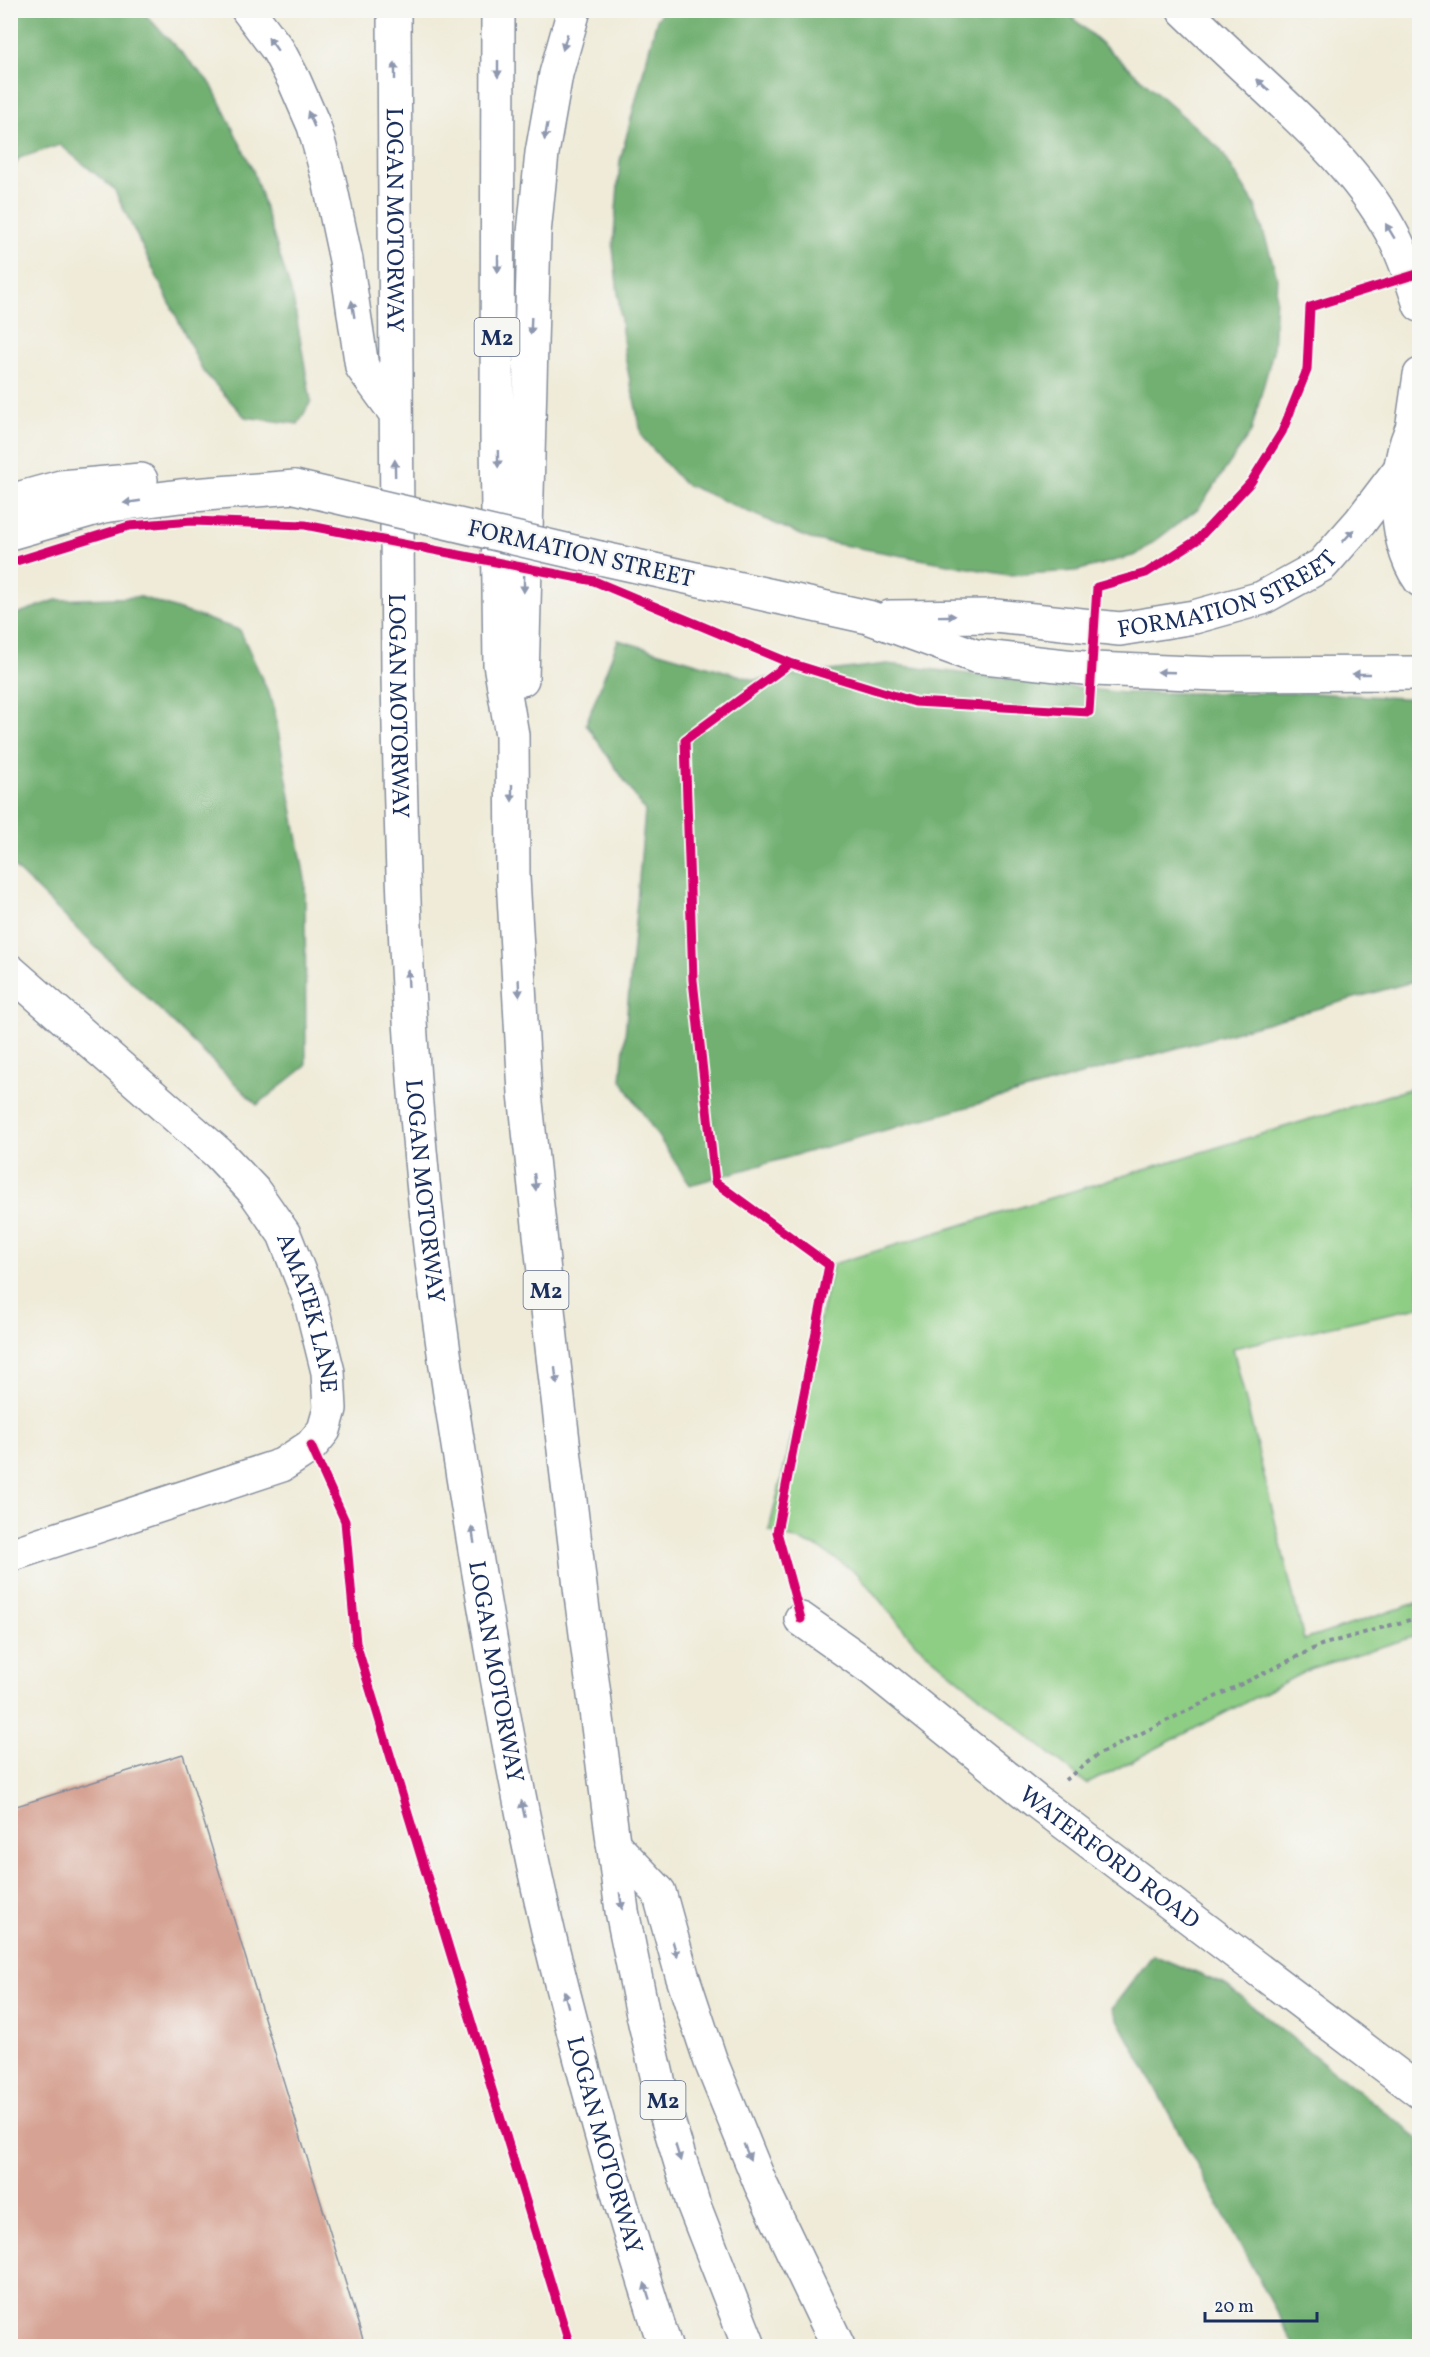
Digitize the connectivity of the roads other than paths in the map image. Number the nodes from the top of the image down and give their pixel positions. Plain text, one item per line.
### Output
1 (248, 10) edge
2 (394, 10) edge
3 (498, 10) edge
4 (574, 10) edge
5 (1184, 10) edge
6 (1419, 305) edge
7 (1419, 375) edge
8 (394, 411) junction
9 (1416, 419) edge
10 (1398, 472) junction
11 (295, 487) junction
12 (10, 501) edge
13 (10, 533) edge
14 (1419, 580) edge
15 (868, 617) junction
16 (1419, 673) edge
17 (512, 735) junction
18 (10, 971) edge
19 (10, 1555) edge
20 (801, 1619) dead end
21 (613, 1844) junction
22 (1419, 2092) edge
23 (665, 2346) edge
24 (749, 2346) edge
25 (838, 2346) edge

8 -> 1 main road
8 -> 2 main road, LOGAN MOTORWAY
3 -> 17 main road, M2
4 -> 17 main road
6 -> 5 main road
7 - 9 main road
23 -> 8 main road, LOGAN MOTORWAY
9 - 10 main road
10 - 14 main road
15 -> 10 main road, FORMATION STREET
11 - 12 main road, FORMATION STREET
11 -> 13 main road, FORMATION STREET
11 - 15 main road, FORMATION STREET, bridge
16 -> 15 main road, FORMATION STREET
17 -> 21 main road, M2
18 - 19 main road, AMATEK LANE
20 - 22 main road, WATERFORD ROAD
21 -> 24 main road, M2
21 -> 25 main road

